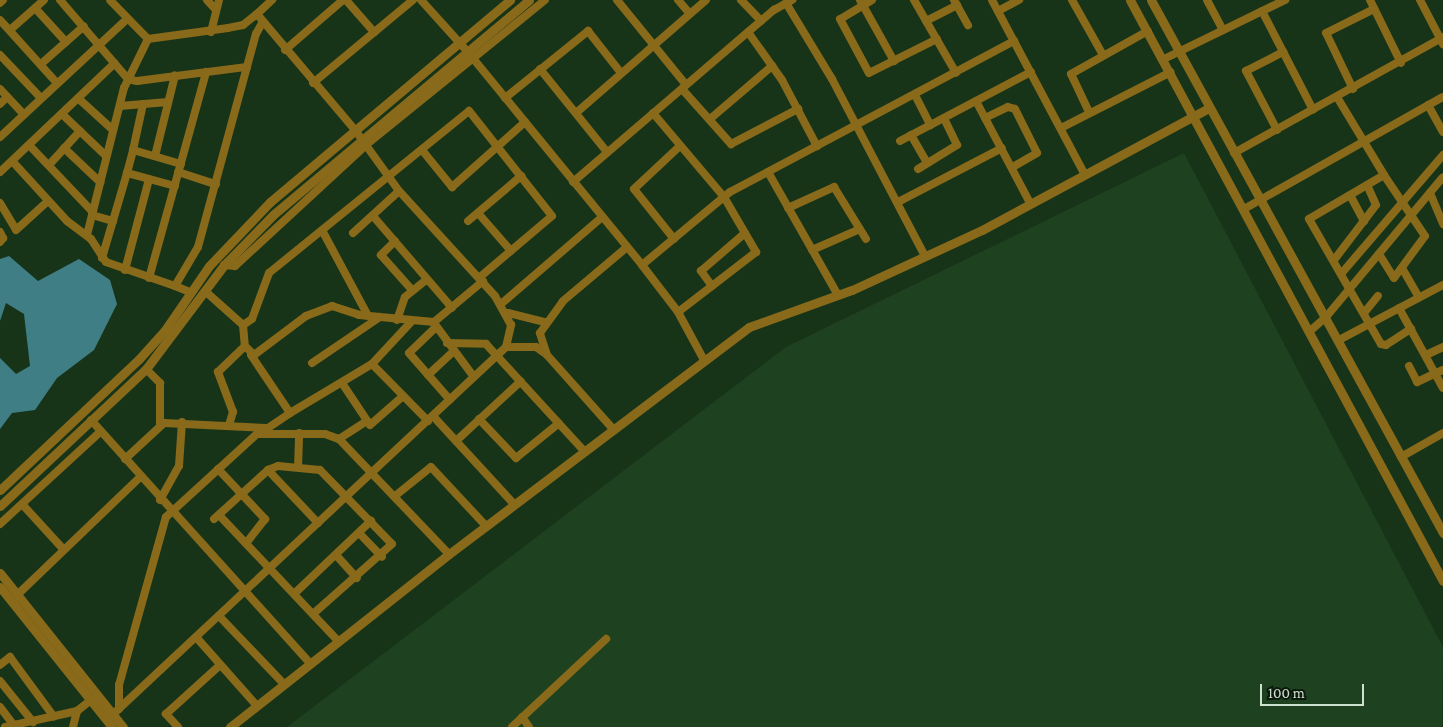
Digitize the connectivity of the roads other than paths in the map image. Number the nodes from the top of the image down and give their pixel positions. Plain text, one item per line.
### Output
1 (3, 0) edge
2 (44, 0) edge
3 (60, 0) edge
4 (110, 0) edge
5 (207, 0) edge
6 (219, 0) edge
7 (266, 0) edge
8 (272, 0) edge
9 (344, 0) edge
10 (413, 0) edge
11 (510, 0) edge
12 (529, 0) edge
13 (545, 0) edge
14 (678, 0) edge
15 (706, 0) edge
16 (741, 0) edge
17 (872, 0) edge
18 (914, 0) edge
19 (992, 0) edge
20 (1019, 0) edge
21 (1072, 0) edge
22 (1130, 0) edge
23 (1151, 0) edge
24 (1207, 0) edge
25 (1285, 0) edge
26 (1370, 0) edge
27 (1420, 0) edge
28 (425, 2) edge
29 (622, 2) edge
30 (789, 2) edge
31 (862, 2) edge
32 (955, 2) edge
33 (0, 3) edge
34 (34, 8) junction
35 (264, 8) junction
36 (1374, 9) junction
37 (216, 10) junction
38 (998, 11) junction
39 (1262, 11) junction
40 (257, 14) junction
41 (690, 14) junction
42 (126, 18) junction
43 (0, 20) edge
44 (926, 20) junction
45 (762, 21) junction
46 (262, 23) junction
47 (968, 25) dead end
48 (84, 26) junction
49 (10, 30) junction
50 (1223, 30) junction
51 (1148, 31) junction
52 (211, 32) junction
53 (374, 32) junction
54 (748, 32) junction
55 (148, 39) junction
56 (937, 39) junction
57 (1442, 40) edge
58 (1014, 41) junction
59 (66, 42) junction
60 (459, 42) junction
61 (99, 43) junction
62 (654, 45) junction
63 (285, 50) junction
64 (1178, 51) junction
65 (1283, 52) junction
66 (469, 54) junction
67 (0, 55) edge
68 (1103, 55) junction
69 (1164, 59) junction
70 (894, 61) junction
71 (116, 63) junction
72 (1401, 63) junction
73 (41, 64) junction
74 (772, 66) junction
75 (247, 67) junction
76 (540, 69) junction
77 (206, 72) junction
78 (1031, 72) junction
79 (1171, 72) junction
80 (621, 73) junction
81 (956, 73) junction
82 (175, 75) junction
83 (128, 78) junction
84 (57, 83) junction
85 (313, 83) junction
86 (684, 87) junction
87 (0, 89) edge
88 (1353, 89) junction
89 (915, 94) junction
90 (7, 97) junction
91 (1337, 97) junction
92 (1443, 97) edge
93 (41, 98) junction
94 (505, 98) junction
95 (79, 99) junction
96 (976, 101) junction
97 (168, 102) junction
98 (0, 104) edge
99 (144, 104) junction
100 (1428, 105) junction
101 (120, 106) junction
102 (1209, 108) junction
103 (798, 109) junction
104 (1313, 110) junction
105 (1089, 112) junction
106 (576, 113) junction
107 (653, 113) junction
108 (1194, 114) junction
109 (24, 115) junction
110 (63, 115) junction
111 (944, 118) junction
112 (985, 118) junction
113 (710, 119) junction
114 (525, 122) junction
115 (857, 125) junction
116 (930, 125) junction
117 (1061, 128) junction
118 (113, 130) junction
119 (355, 130) junction
120 (1277, 130) junction
121 (80, 131) junction
122 (1443, 132) edge
123 (911, 135) junction
124 (0, 137) edge
125 (900, 141) dead end
126 (1364, 141) junction
127 (364, 142) junction
128 (30, 146) junction
129 (680, 146) junction
130 (817, 146) junction
131 (498, 147) junction
132 (64, 148) junction
133 (1002, 148) junction
134 (133, 150) junction
135 (422, 150) junction
136 (607, 152) junction
137 (1234, 153) junction
138 (1443, 155) edge
139 (106, 156) junction
140 (155, 156) junction
141 (13, 162) junction
142 (926, 163) junction
143 (49, 165) junction
144 (1013, 167) junction
145 (179, 168) junction
146 (918, 168) dead end
147 (0, 172) edge
148 (768, 172) junction
149 (127, 173) junction
150 (1085, 174) junction
151 (1384, 175) junction
152 (521, 176) junction
153 (389, 177) junction
154 (149, 179) junction
155 (100, 182) junction
156 (573, 182) junction
157 (1442, 182) edge
158 (216, 184) junction
159 (1367, 185) junction
160 (175, 186) junction
161 (399, 191) junction
162 (1430, 193) junction
163 (1350, 195) junction
164 (724, 197) junction
165 (1261, 198) junction
166 (48, 201) junction
167 (898, 202) junction
168 (1402, 202) junction
169 (0, 203) edge
170 (1030, 203) junction
171 (788, 208) junction
172 (1244, 209) junction
173 (92, 213) junction
174 (478, 213) junction
175 (1413, 215) junction
176 (374, 216) junction
177 (602, 217) junction
178 (113, 221) junction
179 (468, 221) dead end
180 (1364, 221) junction
181 (1443, 224) edge
182 (860, 230) junction
183 (0, 232) edge
184 (323, 232) junction
185 (745, 232) junction
186 (353, 233) dead end
187 (87, 235) junction
188 (674, 239) junction
189 (866, 239) dead end
190 (394, 241) junction
191 (0, 242) edge
192 (626, 248) junction
193 (812, 250) junction
194 (510, 251) junction
195 (1379, 254) junction
196 (926, 256) junction
197 (102, 258) junction
198 (1334, 260) junction
199 (642, 266) junction
200 (1402, 268) junction
201 (125, 270) junction
202 (1341, 274) junction
203 (149, 278) junction
204 (427, 279) junction
205 (481, 279) junction
206 (1443, 285) edge
207 (175, 286) junction
208 (712, 286) junction
209 (1350, 288) junction
210 (412, 290) junction
211 (205, 291) junction
212 (190, 292) junction
213 (838, 295) junction
214 (1378, 296) dead end
215 (1419, 298) junction
216 (501, 304) junction
217 (452, 308) junction
218 (1399, 308) junction
219 (678, 312) junction
220 (1364, 313) junction
221 (508, 314) junction
222 (368, 316) junction
223 (380, 318) junction
224 (1326, 318) junction
225 (397, 320) junction
226 (412, 321) junction
227 (545, 322) junction
228 (1370, 323) junction
229 (242, 325) junction
230 (435, 325) junction
231 (1411, 329) junction
232 (1310, 331) junction
233 (1339, 340) junction
234 (447, 343) junction
235 (245, 346) junction
236 (506, 347) junction
237 (1443, 347) edge
238 (453, 352) junction
239 (499, 354) junction
240 (251, 355) junction
241 (547, 355) junction
242 (1426, 355) junction
243 (704, 360) junction
244 (312, 363) dead end
245 (372, 364) junction
246 (1409, 366) dead end
247 (146, 369) junction
248 (1443, 370) edge
249 (1435, 374) junction
250 (428, 375) junction
251 (474, 377) junction
252 (521, 382) junction
253 (342, 383) junction
254 (1443, 388) edge
255 (403, 396) junction
256 (450, 400) junction
257 (290, 413) junction
258 (430, 418) junction
259 (479, 419) junction
260 (91, 420) junction
261 (182, 422) junction
262 (364, 422) junction
263 (559, 423) junction
264 (160, 424) junction
265 (230, 425) junction
266 (613, 429) junction
267 (266, 430) junction
268 (101, 431) junction
269 (299, 433) junction
270 (1443, 433) edge
271 (339, 439) junction
272 (456, 441) junction
273 (584, 451) junction
274 (1401, 457) junction
275 (125, 459) junction
276 (298, 467) junction
277 (218, 469) junction
278 (268, 470) junction
279 (372, 473) junction
280 (140, 477) junction
281 (0, 490) edge
282 (242, 494) junction
283 (348, 495) junction
284 (395, 496) junction
285 (160, 500) junction
286 (22, 504) junction
287 (514, 504) junction
288 (0, 506) edge
289 (170, 512) junction
290 (371, 522) junction
291 (318, 523) junction
292 (0, 524) edge
293 (486, 526) junction
294 (359, 533) junction
295 (1443, 533) edge
296 (246, 543) junction
297 (64, 550) junction
298 (449, 554) junction
299 (336, 555) junction
300 (382, 557) junction
301 (269, 568) junction
302 (0, 573) edge
303 (356, 578) junction
304 (1443, 581) edge
305 (1, 591) edge
306 (245, 592) junction
307 (295, 593) junction
308 (14, 598) junction
309 (314, 613) junction
310 (219, 616) junction
311 (196, 637) junction
312 (606, 639) dead end
313 (338, 641) junction
314 (310, 663) junction
315 (0, 665) edge
316 (220, 665) junction
317 (0, 681) edge
318 (284, 684) junction
319 (90, 700) junction
320 (256, 706) junction
321 (0, 707) edge
322 (77, 711) junction
323 (54, 717) junction
324 (522, 717) junction
325 (112, 718) edge
326 (33, 722) junction
327 (5, 727) edge
328 (15, 727) edge
329 (73, 727) edge
330 (122, 727) edge
331 (178, 727) edge
332 (230, 727) edge
333 (512, 727) edge
334 (529, 727) edge

1 - 33 street
2 - 34 street
3 - 48 street
4 - 42 street
5 - 37 street
6 - 37 street
7 - 35 street
8 - 35 street
9 - 53 street
9 - 63 street
10 - 53 street
11 - 60 street
12 - 66 street
13 - 66 street
14 - 41 street
15 - 41 street
16 - 45 street
17 - 31 street
18 - 44 street
19 - 38 street
20 - 38 street
21 - 68 street
22 - 51 street
23 - 64 street
24 - 50 street
25 - 39 street
26 - 36 street
27 - 57 street
28 - 60 street
29 - 62 street
30 - 45 street
30 - 115 street
31 - 70 street
31 - 70 street
32 - 44 street
32 - 47 street
34 - 49 street
34 - 59 street
35 - 40 street
36 - 72 street
36 - 88 street
37 - 52 street
38 - 58 street
39 - 50 street
39 - 65 street
40 - 46 street
40 - 52 street
41 - 62 street
42 - 55 street
42 - 61 street
43 - 49 street
44 - 56 street
45 - 54 street
46 - 63 street
46 - 75 street
48 - 59 street
48 - 61 street
49 - 73 street
50 - 64 street
51 - 68 street
51 - 69 street
52 - 55 street
53 - 85 street
54 - 74 street
54 - 86 street
55 - 83 street
56 - 70 street
56 - 81 street
57 - 72 street
58 - 78 street
58 - 81 street
59 - 73 street
60 - 66 street
60 - 119 street
61 - 71 street
61 - 84 street
62 - 80 street
62 - 86 street
63 - 85 street
64 - 69 street
64 - 102 street
65 - 104 street
65 - 120 street
66 - 94 street
66 - 127 street
67 - 93 street
68 - 105 street
69 - 79 street
71 - 83 street
71 - 95 street
72 - 88 street
73 - 84 street
74 - 103 street
74 - 113 street
75 - 77 street
75 - 158 street
76 - 80 street
76 - 94 street
76 - 106 street
77 - 82 street
77 - 145 street
78 - 96 street
78 - 117 street
79 - 105 street
79 - 108 street
80 - 106 street
81 - 89 street
82 - 83 street
82 - 97 street
83 - 101 street
84 - 93 street
85 - 119 street
86 - 107 street
86 - 113 street
87 - 90 street
88 - 91 street
89 - 115 street
89 - 116 street
90 - 98 street
90 - 109 street
91 - 104 street
91 - 126 street
92 - 100 street
93 - 109 street
94 - 114 street
95 - 110 street
95 - 118 street
96 - 111 street
96 - 112 street
97 - 99 street
97 - 140 street
99 - 101 street
99 - 134 street
100 - 122 street
100 - 126 street
101 - 118 street
102 - 108 street
102 - 137 street
103 - 113 street
103 - 130 street
104 - 120 street
105 - 117 street
106 - 136 street
107 - 129 street
107 - 136 street
108 - 150 street
108 - 172 street
109 - 124 street
110 - 121 street
110 - 128 street
111 - 116 street
111 - 142 street
112 - 133 street
112 - 144 street
114 - 131 street
114 - 156 street
115 - 130 street
115 - 167 street
116 - 123 street
117 - 150 street
118 - 139 street
119 - 127 street
119 - 212 street
120 - 137 street
121 - 132 street
121 - 139 street
123 - 125 street
123 - 142 street
126 - 151 street
126 - 165 street
127 - 153 street
127 - 211 street
128 - 141 street
128 - 143 street
129 - 164 street
129 - 188 street
130 - 148 street
131 - 135 street
131 - 135 street
131 - 152 street
132 - 143 street
132 - 155 street
133 - 144 street
133 - 167 street
134 - 140 street
134 - 149 street
135 - 153 street
136 - 156 street
137 - 165 street
138 - 168 street
139 - 155 street
140 - 145 street
141 - 147 street
141 - 166 street
142 - 146 street
143 - 173 street
144 - 170 street
145 - 158 street
145 - 160 street
148 - 164 street
148 - 171 street
149 - 154 street
149 - 178 street
150 - 170 street
151 - 159 street
151 - 168 street
152 - 174 street
152 - 194 street
153 - 161 street
153 - 184 street
154 - 160 street
154 - 201 street
155 - 173 street
156 - 177 street
157 - 162 street
158 - 207 street
159 - 163 street
159 - 180 street
160 - 203 street
161 - 176 street
161 - 205 street
162 - 175 street
162 - 181 street
163 - 180 street
163 - 198 street
164 - 185 street
164 - 188 street
165 - 172 street
165 - 224 street
166 - 169 street
166 - 187 street
167 - 196 street
168 - 175 street
168 - 202 street
170 - 196 street
171 - 182 street
171 - 193 street
172 - 232 street
173 - 178 street
173 - 187 street
174 - 179 street
174 - 194 street
175 - 195 street
175 - 200 street
176 - 186 street
176 - 190 street
177 - 192 street
177 - 216 street
178 - 197 street
180 - 198 street
182 - 189 street
182 - 193 street
183 - 191 street
184 - 222 street
184 - 229 street
185 - 208 street
185 - 208 street
187 - 197 street
188 - 199 street
190 - 204 street
190 - 210 street
192 - 199 street
192 - 227 street
193 - 213 street
194 - 205 street
195 - 200 street
195 - 209 street
196 - 213 street
197 - 201 street
198 - 202 street
199 - 219 street
200 - 215 street
201 - 203 street
202 - 209 street
203 - 207 street
204 - 210 street
204 - 217 street
205 - 216 street
205 - 217 street
206 - 215 street
207 - 212 street
208 - 219 street
209 - 220 street
209 - 224 street
210 - 225 street
211 - 229 street
211 - 247 street
212 - 281 street
213 - 243 street
214 - 220 street
215 - 218 street
216 - 221 street
217 - 230 street
218 - 228 street
218 - 231 street
219 - 243 street
220 - 228 street
221 - 227 street
221 - 236 street
222 - 223 street
222 - 240 street
223 - 225 street
223 - 244 street
224 - 232 street
224 - 233 street
225 - 226 street
226 - 230 street
226 - 245 street
227 - 241 street
228 - 231 street
228 - 233 street
229 - 235 street
230 - 234 street
230 - 250 street
231 - 242 street
232 - 304 street
233 - 274 street
234 - 238 street
234 - 239 street
235 - 240 street
235 - 265 street
236 - 239 street
236 - 241 street
237 - 242 street
238 - 250 street
238 - 251 street
239 - 251 street
239 - 252 street
240 - 257 street
241 - 266 street
242 - 249 street
243 - 266 street
245 - 253 street
245 - 255 street
246 - 249 street
247 - 260 street
247 - 264 street
248 - 249 street
249 - 254 street
250 - 256 street
251 - 256 street
252 - 259 street
252 - 263 street
253 - 257 street
253 - 262 street
255 - 258 street
255 - 262 street
256 - 258 street
257 - 267 street
258 - 272 street
258 - 279 street
259 - 263 street
259 - 272 street
260 - 268 street
260 - 288 street
261 - 264 street
261 - 265 street
261 - 285 street
262 - 271 street
263 - 273 street
264 - 275 street
265 - 267 street
266 - 273 street
267 - 269 street
267 - 277 street
268 - 275 street
268 - 286 street
269 - 271 street
269 - 276 street
270 - 274 street
271 - 279 street
272 - 287 street
273 - 287 street
274 - 295 street
275 - 280 street
276 - 278 street
276 - 283 street
277 - 282 street
277 - 289 street
278 - 282 street
278 - 291 street
279 - 283 street
279 - 284 street
280 - 285 street
280 - 297 street
282 - 296 street
282 - 296 street
283 - 290 street
283 - 291 street
284 - 293 street
284 - 298 street
285 - 289 street
286 - 292 street
286 - 297 street
287 - 293 street
289 - 306 street
289 - 325 street
290 - 294 street
290 - 300 street
291 - 301 street
293 - 298 street
294 - 299 street
294 - 300 street
296 - 301 street
297 - 308 street
298 - 313 street
299 - 303 street
299 - 307 street
300 - 303 street
301 - 306 street
301 - 307 street
302 - 308 street
303 - 309 street
305 - 308 street
306 - 310 street
306 - 314 street
307 - 309 street
308 - 319 street
308 - 325 street
309 - 313 street
310 - 311 street
310 - 318 street
311 - 316 street
311 - 325 street
312 - 324 street
313 - 314 street
314 - 318 street
315 - 323 street
316 - 320 street
316 - 331 street
317 - 326 street
318 - 320 street
319 - 322 street
319 - 325 street
320 - 332 street
321 - 328 street
322 - 323 street
322 - 329 street
323 - 326 street
324 - 333 street
324 - 334 street
325 - 330 street
326 - 328 street
327 - 328 street

